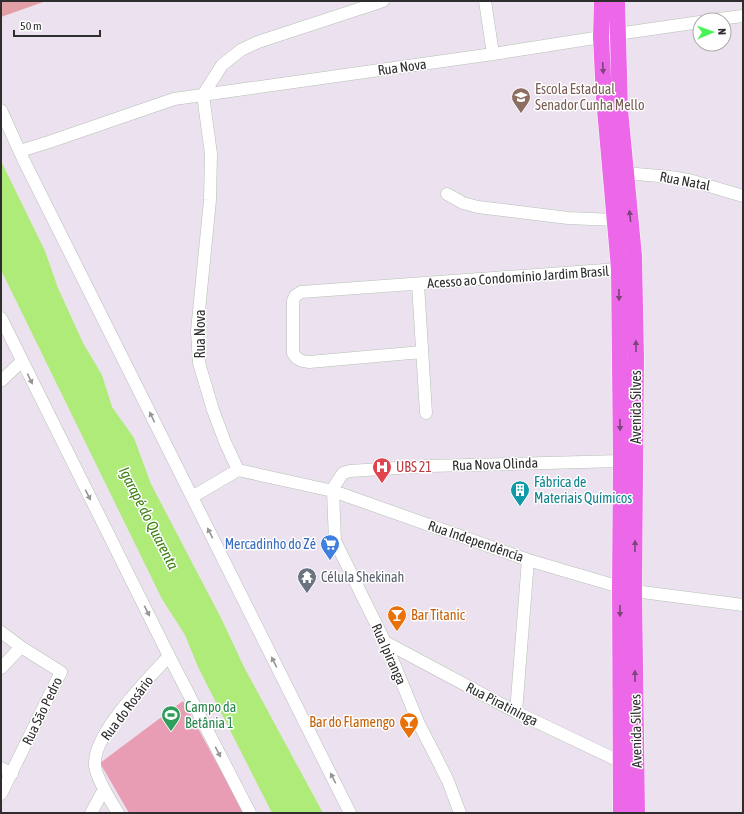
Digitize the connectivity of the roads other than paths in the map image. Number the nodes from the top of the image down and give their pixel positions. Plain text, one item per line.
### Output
1 (383, 1) edge
2 (485, 1) edge
3 (602, 1) edge
4 (617, 1) edge
5 (743, 16) edge
6 (732, 17) edge
7 (692, 23) edge
8 (617, 34) junction
9 (601, 37) junction
10 (493, 54) junction
11 (203, 95) junction
12 (1, 110) edge
13 (20, 151) junction
14 (625, 173) junction
15 (446, 194) dead end
16 (743, 196) edge
17 (615, 220) junction
18 (618, 269) junction
19 (418, 284) junction
20 (1, 318) edge
21 (422, 352) junction
22 (22, 361) junction
23 (1, 381) edge
24 (426, 413) dead end
25 (621, 461) junction
26 (238, 470) junction
27 (333, 491) junction
28 (192, 497) junction
29 (528, 560) junction
30 (627, 589) junction
31 (743, 605) edge
32 (1, 632) edge
33 (385, 642) junction
34 (21, 647) junction
35 (169, 656) junction
36 (1, 668) edge
37 (516, 712) junction
38 (621, 762) junction
39 (6, 771) edge
40 (104, 789) junction
41 (1, 794) edge
42 (91, 813) edge
43 (118, 813) edge
44 (250, 813) edge
45 (350, 813) edge
46 (460, 813) edge
47 (621, 813) edge
48 (637, 813) edge

1 - 11 street
2 - 10 street
3 - 9 main road, Avenida Silves
4 - 8 main road, Avenida Silves
5 - 6 street
7 - 8 street
8 - 14 main road, Avenida Silves
9 - 10 street, Rua Nova
9 -> 17 main road, Avenida Silves
10 - 11 street, Rua Nova
11 - 13 street, Rua Nova
11 - 26 street, Rua Nova
12 - 13 street
28 -> 13 street
14 - 16 street, Rua Natal
30 -> 14 main road, Avenida Silves
15 - 17 street
17 - 18 main road, Avenida Silves
18 - 19 street, Acesso ao Condomínio Jardim Brasil
18 -> 25 main road, Avenida Silves
19 - 21 street, Acesso ao Condomínio Jardim Brasil
19 - 21 street, Acesso ao Condomínio Jardim Brasil
20 - 22 street
21 - 24 street, Acesso ao Condomínio Jardim Brasil
22 - 23 street
22 -> 35 street
25 - 27 street, Rua Nova Olinda
25 - 30 main road, Avenida Silves
26 - 27 street
26 - 28 street
27 - 29 street, Rua Independência
27 - 33 street, Rua Ipiranga
45 -> 28 street
29 - 30 street, Rua Independência
29 - 37 street
30 - 31 street, Rua Independência
30 -> 38 main road, Avenida Silves
48 -> 30 main road, Avenida Silves
32 - 34 street, Rua São Pedro
33 - 37 street, Rua Piratininga
33 - 46 street, Rua Ipiranga
34 - 36 street
34 - 39 street, Rua São Pedro
35 - 40 street, Rua do Rosário
35 -> 44 street
37 - 38 street, Rua Piratininga
38 - 47 main road, Avenida Silves
39 - 41 street, Rua São Pedro
40 - 42 street
40 - 43 street, Rua do Rosário

